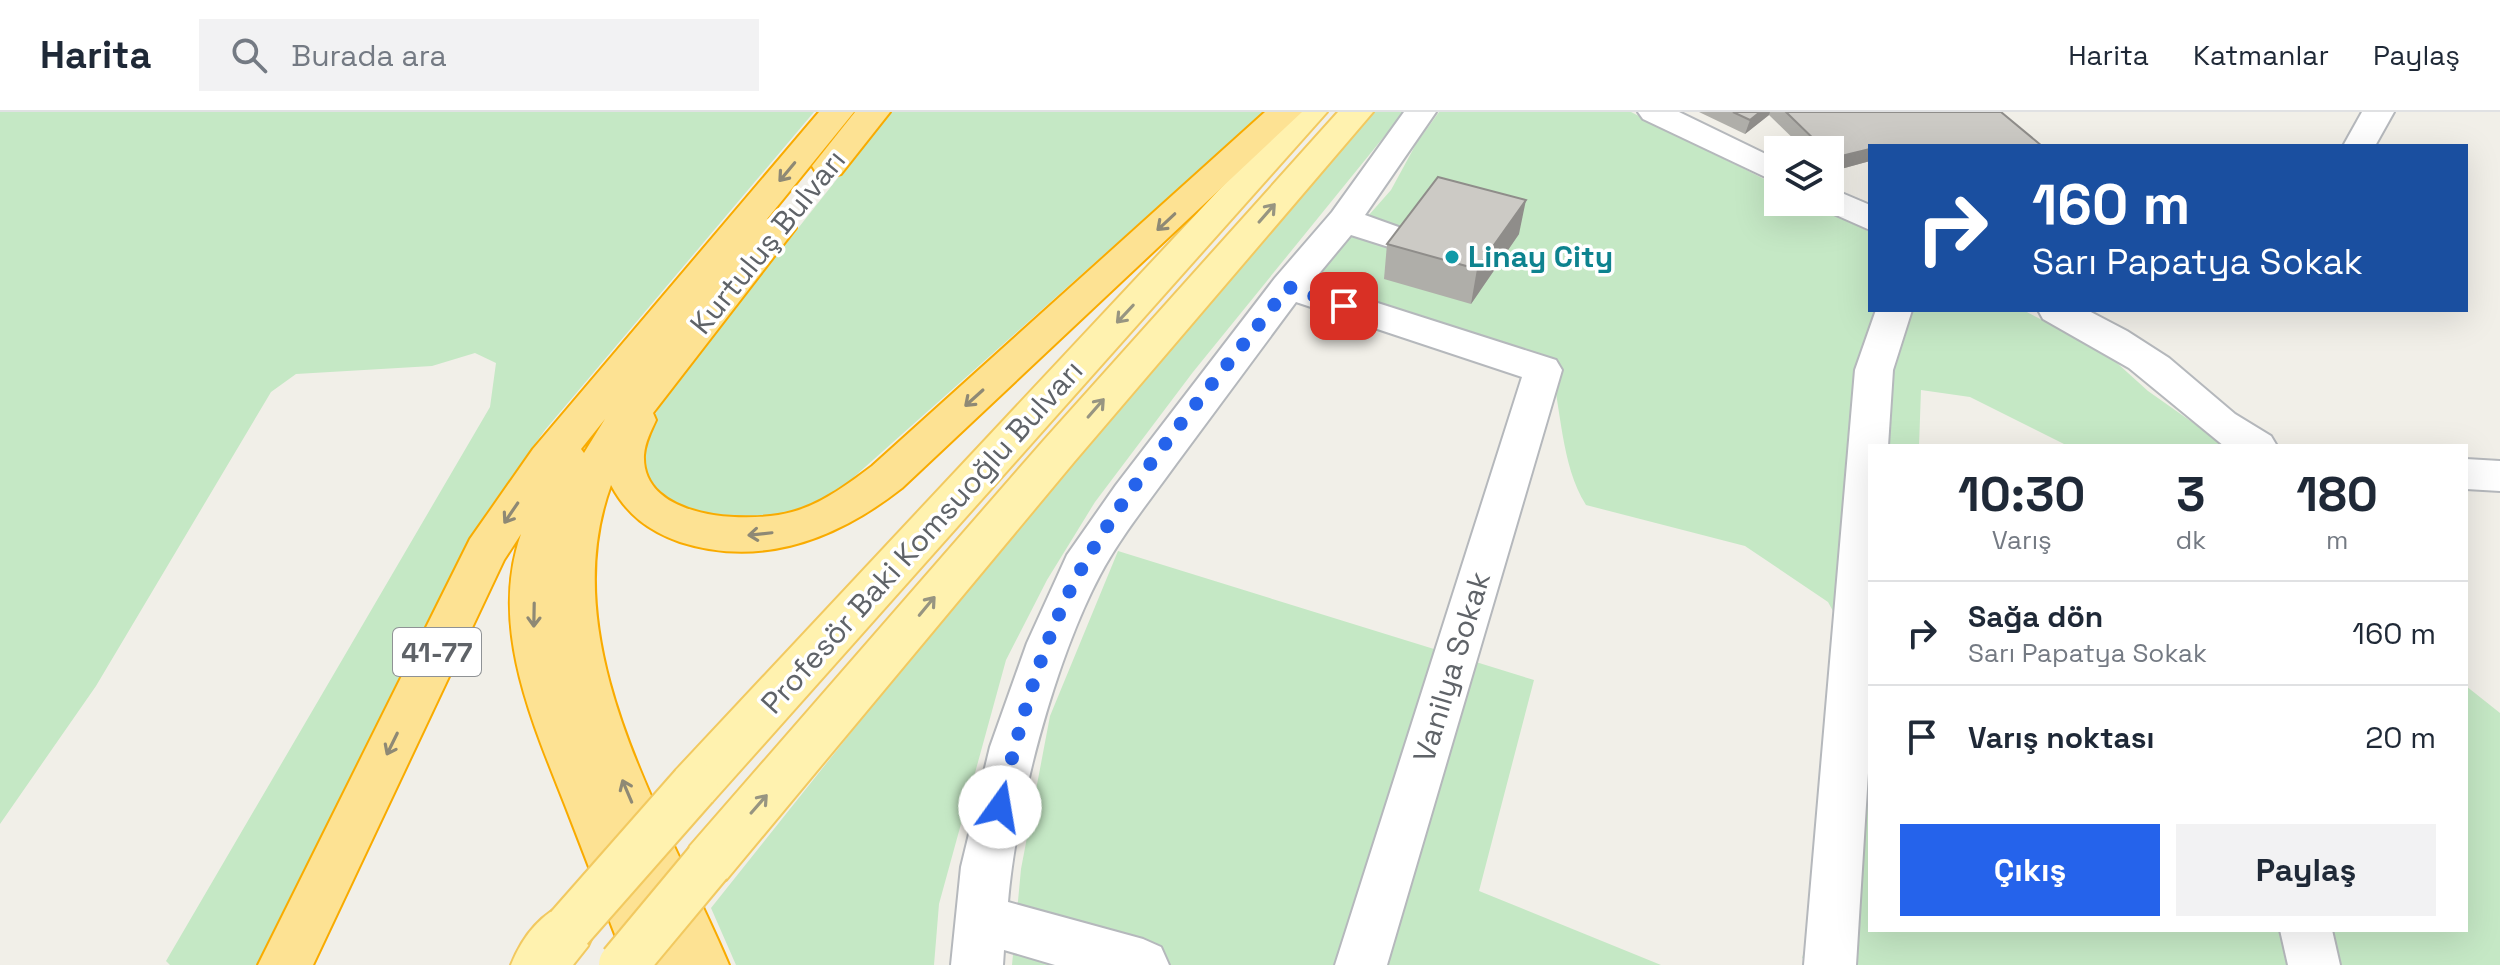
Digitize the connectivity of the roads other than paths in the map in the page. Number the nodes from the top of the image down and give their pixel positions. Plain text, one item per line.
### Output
1 (837, 112) edge
2 (873, 112) edge
3 (1285, 112) edge
4 (1310, 112) edge
5 (1356, 112) edge
6 (1420, 112) edge
7 (1654, 112) edge
8 (2378, 112) edge
9 (2360, 144) edge
10 (1764, 166) edge
11 (1844, 206) edge
12 (1868, 218) edge
13 (1344, 220) junction
14 (1392, 237) edge
15 (1288, 287) junction
16 (1893, 312) edge
17 (2060, 312) edge
18 (645, 368) junction
19 (1869, 444) edge
20 (2253, 444) edge
21 (1868, 451) edge
22 (2468, 474) edge
23 (2500, 476) edge
24 (2306, 932) edge
25 (979, 942) edge
26 (554, 946) edge
27 (285, 965) edge
28 (623, 965) edge
29 (654, 965) edge
30 (702, 965) edge
31 (1143, 965) edge
32 (1361, 965) edge
33 (1830, 965) edge
34 (2314, 965) edge

1 -> 18 highway, Kurtuluş Bulvarı / 41-77
2 - 18 highway, Kurtuluş Bulvarı / 41-77
3 -> 18 highway
4 -> 26 main road, Profesör Baki Komsuoğlu Bulvarı, bridge
28 -> 5 main road, Profesör Baki Komsuoğlu Bulvarı, bridge
6 - 13 street
7 - 10 street
8 - 9 street
11 - 12 street
13 - 14 street
13 - 15 street
15 - 25 street
15 - 32 street, Vanilya Sokak
16 - 19 street
17 - 20 street
18 -> 27 highway, 41-77
18 -> 29 highway
30 -> 18 highway, 41-77
21 - 33 street
22 - 23 street
24 - 34 street
25 - 31 street

